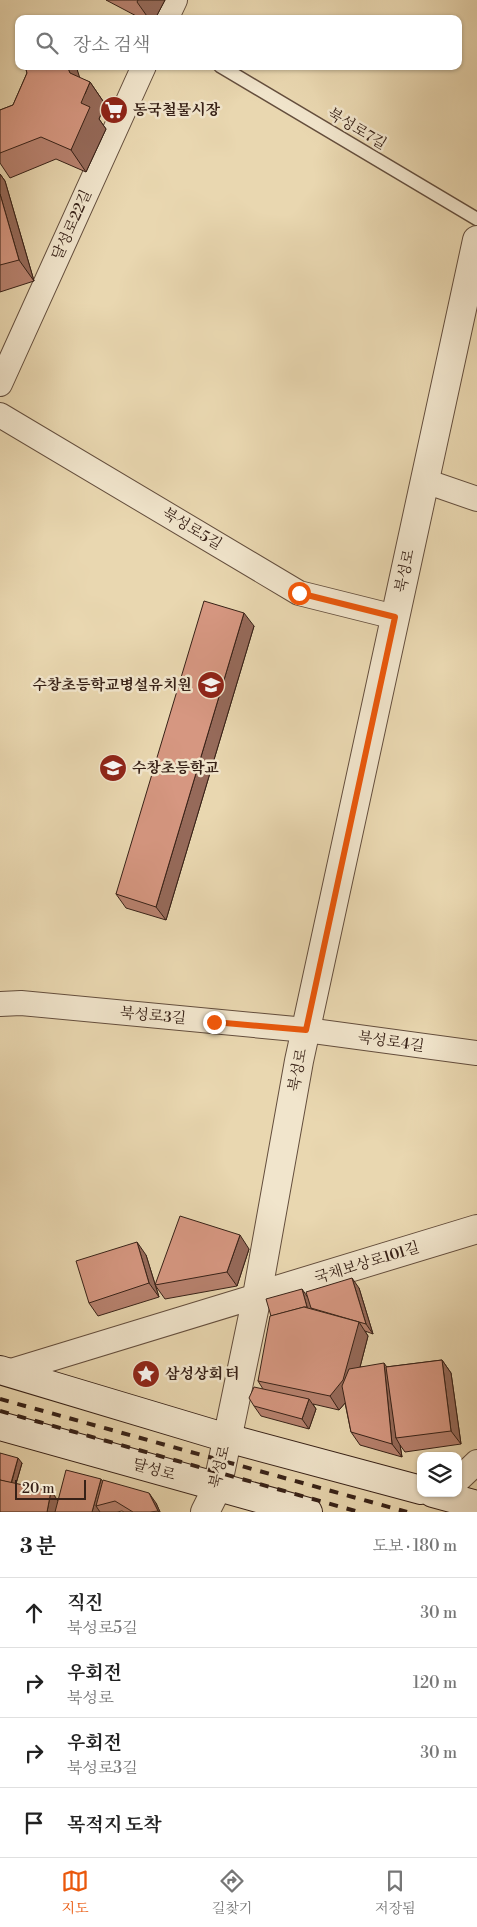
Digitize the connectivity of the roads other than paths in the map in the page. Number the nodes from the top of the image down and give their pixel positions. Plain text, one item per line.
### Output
1 (175, 0) edge
2 (168, 15) edge
3 (142, 70) edge
4 (227, 70) edge
5 (477, 219) edge
6 (477, 240) edge
7 (0, 384) edge
8 (0, 415) edge
9 (425, 481) junction
10 (477, 499) edge
11 (395, 617) junction
12 (0, 1004) edge
13 (306, 1030) junction
14 (477, 1053) edge
15 (477, 1230) edge
16 (256, 1296) junction
17 (4, 1371) edge
18 (0, 1426) edge
19 (227, 1438) junction
20 (477, 1462) edge
21 (462, 1473) edge
22 (417, 1484) edge
23 (217, 1488) junction
24 (457, 1497) edge
25 (477, 1505) edge
26 (205, 1512) edge
27 (308, 1512) edge

1 - 2 street
3 - 7 street, 달성로22길
4 - 5 lane, 북성로7길
6 - 9 street, 북성로
8 - 11 street, 북성로5길
9 - 10 street
9 - 11 street, 북성로
11 - 13 street, 북성로
12 - 13 street, 북성로3길
13 - 14 street, 북성로4길
13 - 16 street, 북성로
15 - 16 street, 국채보상로101길
16 - 17 street
16 - 19 street, 북성로
17 - 19 street
18 - 23 street, 달성로
19 - 22 street
19 - 23 street, 북성로
20 - 21 street
23 - 26 street, 북성로
23 - 27 street, 달성로
24 - 25 street

